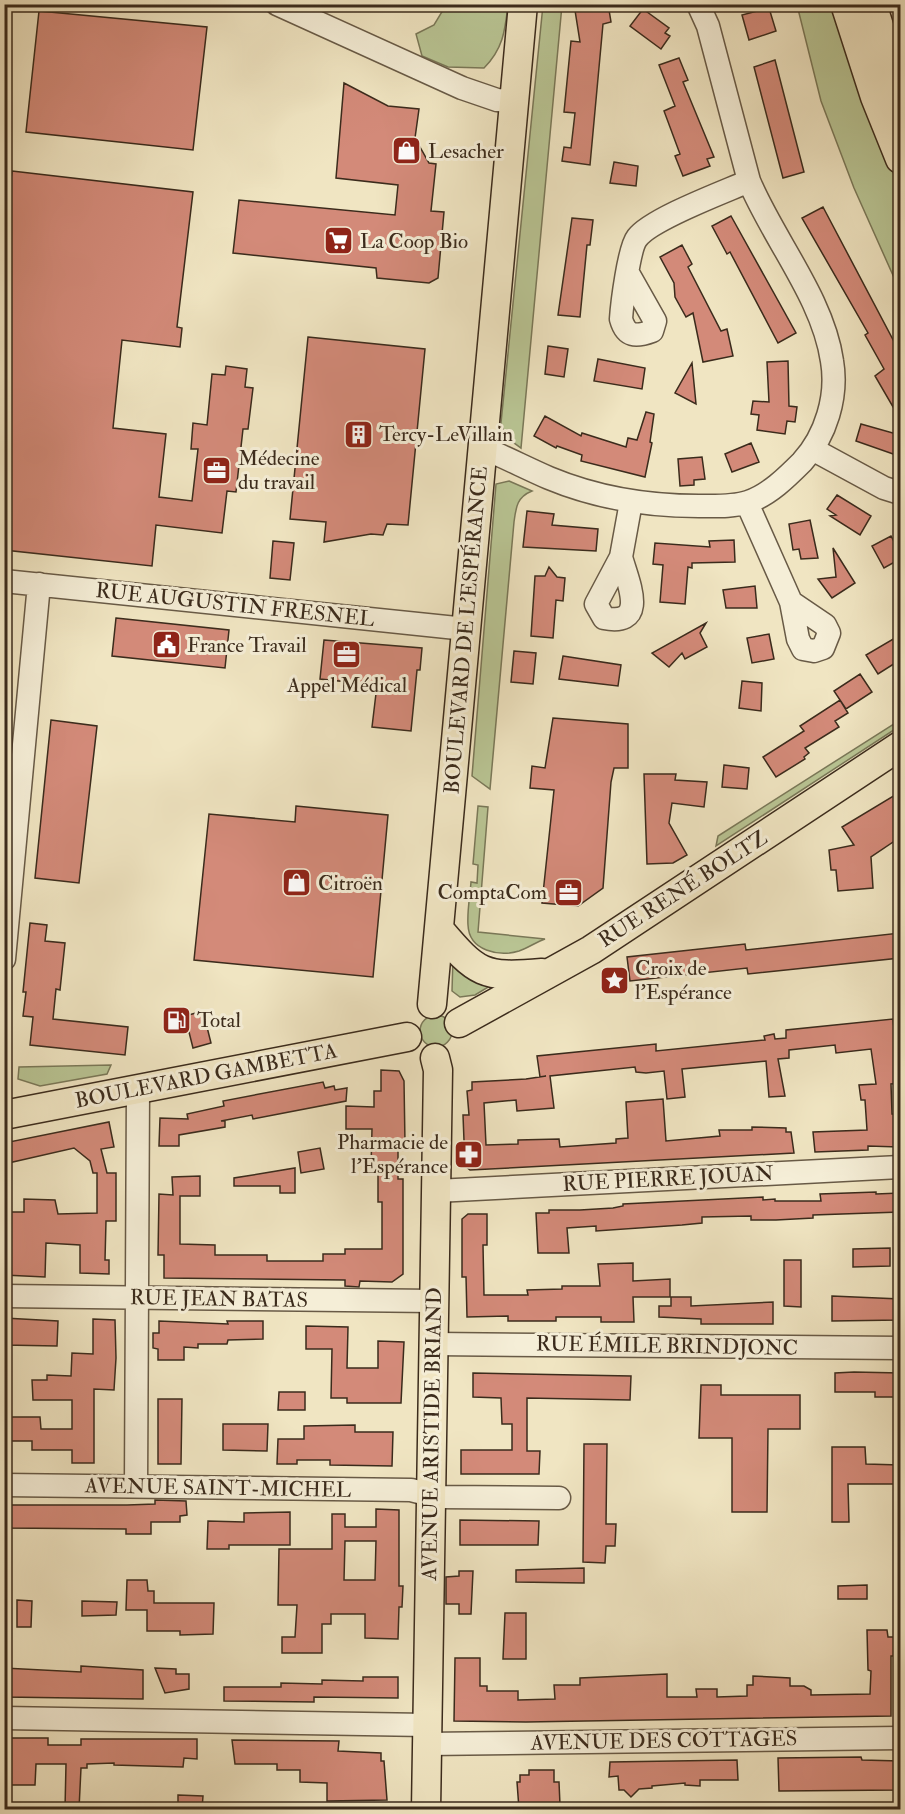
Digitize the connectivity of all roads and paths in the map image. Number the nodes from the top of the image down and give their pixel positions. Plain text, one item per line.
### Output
1 (277, 4) edge
2 (523, 4) edge
3 (698, 4) edge
4 (845, 4) edge
5 (872, 4) edge
6 (900, 92) edge
7 (514, 101) junction
8 (900, 159) edge
9 (749, 181) junction
10 (629, 275) dead end
11 (483, 448) junction
12 (814, 450) junction
13 (892, 491) edge
14 (631, 502) junction
15 (747, 503) junction
16 (900, 510) edge
17 (621, 557) dead end
18 (4, 580) edge
19 (39, 584) junction
20 (792, 602) dead end
21 (466, 629) junction
22 (900, 746) edge
23 (439, 929) junction
24 (4, 959) edge
25 (552, 972) junction
26 (432, 1004) junction
27 (459, 1023) junction
28 (407, 1037) junction
29 (435, 1059) junction
30 (138, 1089) junction
31 (4, 1115) edge
32 (900, 1167) edge
33 (436, 1191) junction
34 (4, 1296) edge
35 (138, 1298) junction
36 (434, 1301) junction
37 (434, 1344) junction
38 (900, 1348) edge
39 (4, 1485) edge
40 (136, 1486) junction
41 (431, 1493) junction
42 (560, 1498) dead end
43 (4, 1718) edge
44 (427, 1734) junction
45 (900, 1738) edge
46 (426, 1809) edge

1 - 7 street
2 - 7 main road, BOULEVARD DE L'ESPÉRANCE
3 - 9 street
4 - 8 main road
5 - 6 main road
7 - 11 main road, BOULEVARD DE L'ESPÉRANCE
9 - 10 street
9 - 12 street
11 - 14 street
11 - 21 main road, BOULEVARD DE L'ESPÉRANCE
12 - 13 street
12 - 15 street
13 - 16 street
14 - 15 street
14 - 17 street
15 - 20 street
18 - 19 street, RUE AUGUSTIN FRESNEL
19 - 21 street, RUE AUGUSTIN FRESNEL
19 - 24 street
21 - 23 main road, BOULEVARD DE L'ESPÉRANCE
22 - 25 main road, RUE RENÉ BOLTZ
23 - 25 main road
23 - 26 main road, BOULEVARD DE L'ESPÉRANCE
25 - 27 main road, RUE RENÉ BOLTZ
26 - 27 main road
26 - 28 main road
27 - 29 main road
28 - 29 main road
28 - 30 main road, BOULEVARD GAMBETTA
29 - 33 main road, AVENUE ARISTIDE BRIAND
30 - 31 main road, BOULEVARD GAMBETTA
30 - 35 street
32 - 33 street, RUE PIERRE JOUAN
33 - 36 main road, AVENUE ARISTIDE BRIAND
34 - 35 street, RUE JEAN BATAS
35 - 36 street, RUE JEAN BATAS
35 - 40 street
36 - 37 main road, AVENUE ARISTIDE BRIAND
37 - 38 street, RUE ÉMILE BRINDJONC
37 - 41 main road, AVENUE ARISTIDE BRIAND
39 - 40 street, AVENUE SAINT-MICHEL
40 - 41 street, AVENUE SAINT-MICHEL
41 - 42 street, AVENUE SAINT-MICHEL
41 - 44 main road, AVENUE ARISTIDE BRIAND
43 - 44 street, AVENUE DES COTTAGES
44 - 45 street, AVENUE DES COTTAGES
44 - 46 main road, AVENUE ARISTIDE BRIAND

